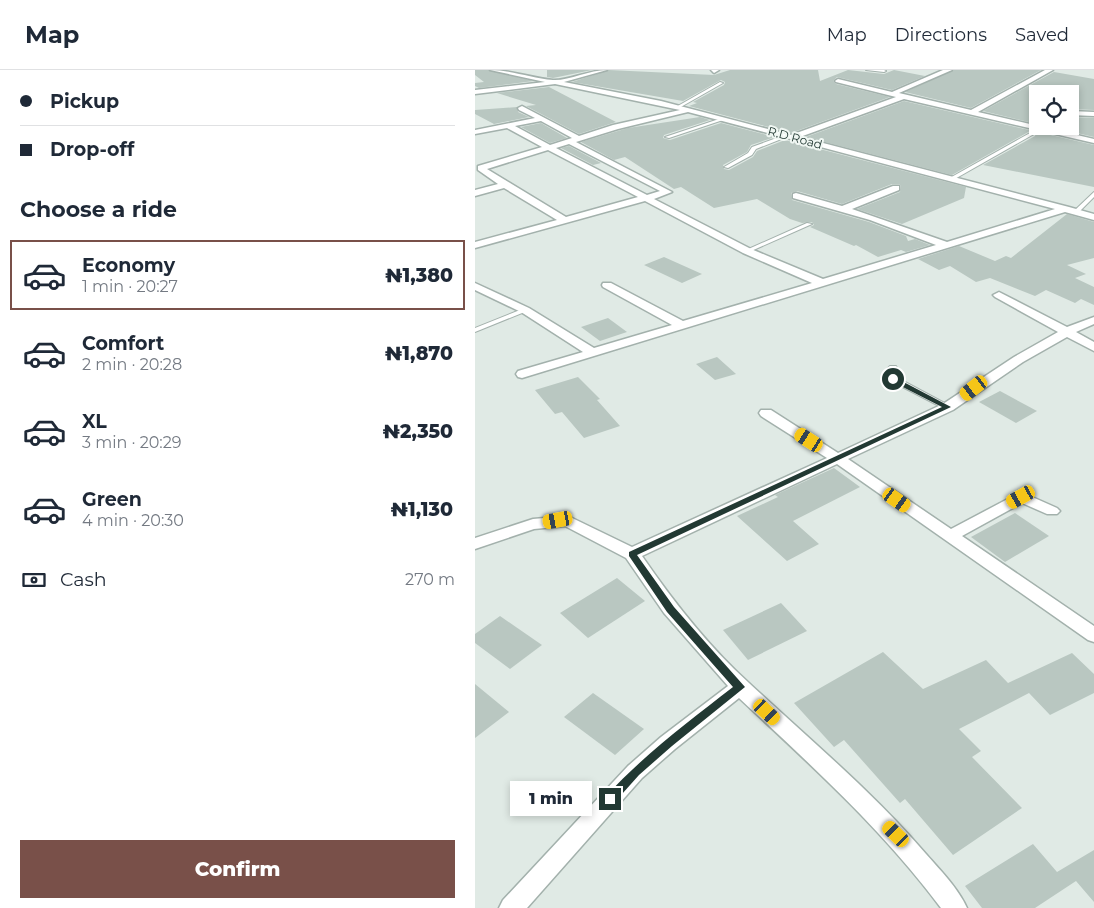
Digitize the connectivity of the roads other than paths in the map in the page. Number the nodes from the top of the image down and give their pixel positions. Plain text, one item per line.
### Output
1 (493, 70) edge
2 (604, 70) edge
3 (868, 70) edge
4 (949, 70) edge
5 (1050, 70) edge
6 (884, 71) edge
7 (838, 81) dead end
8 (556, 82) junction
9 (721, 83) dead end
10 (475, 92) edge
11 (894, 93) junction
12 (905, 96) junction
13 (678, 107) junction
14 (522, 108) dead end
15 (689, 110) junction
16 (972, 112) junction
17 (1079, 113) edge
18 (1094, 114) edge
19 (541, 119) junction
20 (725, 119) junction
21 (1029, 124) edge
22 (509, 127) dead end
23 (475, 132) edge
24 (1030, 135) edge
25 (1073, 135) edge
26 (667, 137) dead end
27 (790, 137) junction
28 (578, 138) junction
29 (1094, 141) edge
30 (569, 142) junction
31 (725, 167) dead end
32 (951, 179) junction
33 (505, 185) junction
34 (896, 188) dead end
35 (475, 193) edge
36 (1094, 194) edge
37 (796, 196) dead end
38 (844, 209) junction
39 (1071, 210) junction
40 (1094, 217) edge
41 (564, 220) junction
42 (809, 224) dead end
43 (475, 245) edge
44 (948, 246) junction
45 (747, 250) junction
46 (822, 283) junction
47 (607, 285) dead end
48 (475, 286) edge
49 (999, 295) dead end
50 (525, 310) junction
51 (1094, 320) edge
52 (683, 326) junction
53 (475, 330) edge
54 (1066, 330) junction
55 (1094, 347) edge
56 (593, 352) junction
57 (893, 368) dead end
58 (522, 374) dead end
59 (948, 407) junction
60 (766, 412) dead end
61 (837, 458) junction
62 (1052, 511) dead end
63 (949, 536) junction
64 (475, 544) edge
65 (632, 554) junction
66 (1094, 635) edge
67 (740, 687) junction
68 (511, 908) edge
69 (955, 908) edge

1 - 8 street, R.D Road
2 - 8 street
3 - 6 lane
4 - 11 street
5 - 16 street
7 - 11 street
8 - 10 street
8 - 13 street, R.D Road
9 - 13 lane
11 - 12 street
12 - 16 street
12 - 27 street
13 - 15 street, R.D Road
14 - 19 street
15 - 20 street, R.D Road
15 - 28 street
16 - 21 street
17 - 18 street
19 - 23 street
19 - 28 street
20 - 26 lane
20 - 27 street, R.D Road
22 - 45 street
24 - 32 lane
25 - 29 street
27 - 31 lane
27 - 32 street, R.D Road
28 - 30 street
30 - 33 street
30 - 41 street
32 - 39 street, R.D Road
33 - 35 street
33 - 41 street
34 - 38 street
36 - 39 lane
37 - 38 street
38 - 44 street
39 - 40 street, R.D Road
39 - 44 street
41 - 43 street
42 - 45 lane
44 - 46 street
45 - 46 street
46 - 52 street
47 - 52 street
48 - 50 street
49 - 54 street
50 - 53 lane
50 - 56 street
51 - 54 street
52 - 56 street
54 - 55 street
54 - 59 street
56 - 58 street
57 - 59 lane
59 - 61 street
60 - 61 street
61 - 63 street
61 - 65 street
62 - 63 street
63 - 66 street
64 - 65 street
65 - 67 street
67 - 68 street
67 - 69 street

